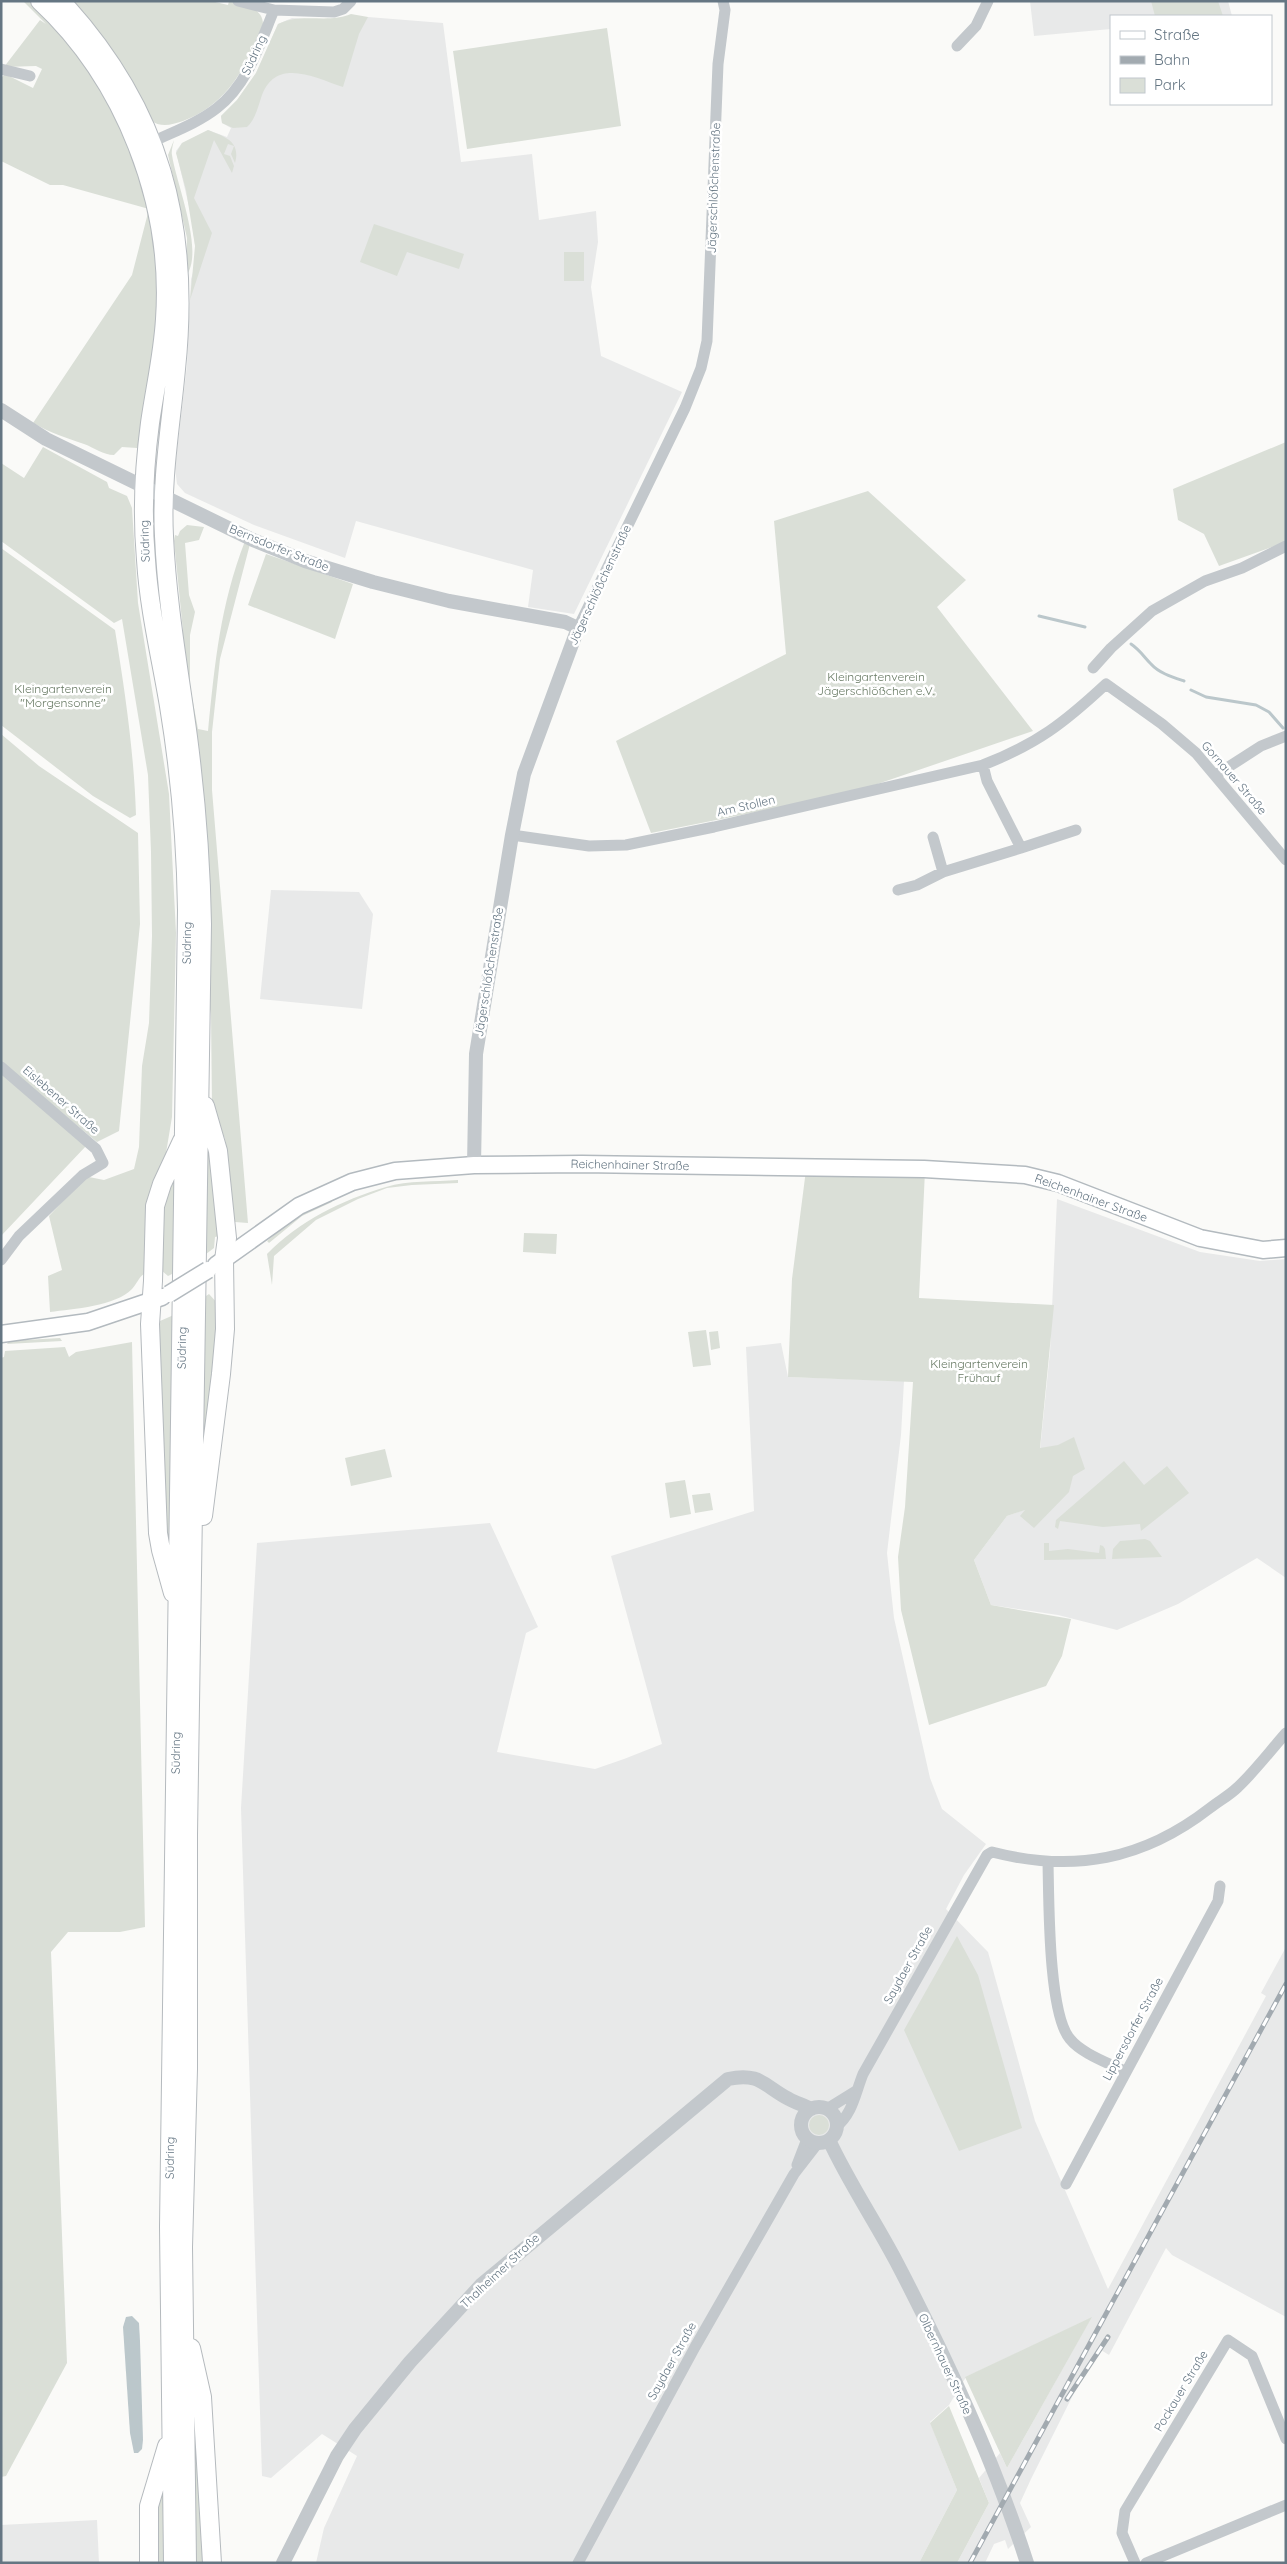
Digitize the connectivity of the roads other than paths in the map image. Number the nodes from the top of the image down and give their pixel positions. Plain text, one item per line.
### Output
1 (40, 1) edge
2 (61, 1) edge
3 (238, 1) edge
4 (988, 1) edge
5 (726, 4) edge
6 (347, 5) edge
7 (274, 10) junction
8 (957, 46) dead end
9 (1, 69) edge
10 (30, 76) dead end
11 (144, 142) junction
12 (1, 410) edge
13 (145, 488) junction
14 (164, 496) junction
15 (1286, 546) edge
16 (578, 628) junction
17 (1093, 668) dead end
18 (1106, 684) joint
19 (1286, 736) edge
20 (983, 765) junction
21 (1216, 775) junction
22 (1076, 830) dead end
23 (512, 835) junction
24 (933, 838) dead end
25 (1021, 848) junction
26 (1286, 860) edge
27 (943, 872) junction
28 (898, 890) dead end
29 (1, 1067) edge
30 (200, 1086) junction
31 (185, 1131) junction
32 (474, 1165) junction
33 (1286, 1248) edge
34 (1, 1260) edge
35 (224, 1260) junction
36 (152, 1301) junction
37 (1, 1334) edge
38 (194, 1566) junction
39 (178, 1615) junction
40 (1286, 1733) edge
41 (1048, 1863) junction
42 (1220, 1886) dead end
43 (1126, 2072) junction
44 (856, 2091) junction
45 (827, 2109) junction
46 (807, 2112) junction
47 (836, 2127) junction
48 (819, 2141) junction
49 (1066, 2184) dead end
50 (184, 2324) junction
51 (171, 2433) junction
52 (1286, 2439) edge
53 (1286, 2505) edge
54 (150, 2563) edge
55 (173, 2563) edge
56 (187, 2563) edge
57 (212, 2563) edge
58 (283, 2563) edge
59 (578, 2563) edge
60 (1027, 2563) edge
61 (1134, 2563) edge
62 (1146, 2563) edge

1 - 11 main road, Südring
2 - 11 main road, Südring
3 - 7 street
4 - 8 street
5 - 16 street, Jägerschlößchenstraße
6 - 7 street
7 - 11 street, Südring
9 - 10 street
11 - 13 main road, Südring
11 - 14 main road, Südring
12 - 13 street, Bernsdorfer Straße
13 - 14 street, Bernsdorfer Straße
13 - 31 main road, Südring
14 - 16 street, Bernsdorfer Straße
14 - 30 main road, Südring
15 - 17 street
16 - 23 street, Jägerschlößchenstraße
18 - 20 street, Am Stollen
18 - 21 street, Gornauer Straße
19 - 21 street
20 - 23 street, Am Stollen
20 - 25 street
21 - 26 street, Gornauer Straße
22 - 25 street
23 - 32 street, Jägerschlößchenstraße
24 - 27 street
25 - 27 street
27 - 28 street
29 - 34 street, Eislebener Straße
30 - 35 main road
30 - 38 main road, Südring
31 - 36 main road
31 - 39 main road, Südring
32 - 33 main road, Reichenhainer Straße
32 - 35 main road, Reichenhainer Straße
35 - 36 main road, Reichenhainer Straße, bridge
35 - 38 main road
36 - 37 main road, Reichenhainer Straße
36 - 39 main road
38 - 50 main road, Südring
39 - 51 main road, Südring
40 - 41 street
41 - 43 street
41 - 44 street, Saydaer Straße
42 - 43 street, Lippersdorfer Straße
43 - 49 street, Lippersdorfer Straße
44 - 45 street
44 - 47 street, Saydaer Straße
45 - 46 street
45 - 47 street
46 - 48 street
46 - 58 street, Thalheimer Straße
47 - 48 street
48 - 59 street, Saydaer Straße
48 - 60 street, Olbernhauer Straße
50 - 56 main road, Südring
50 - 57 main road
51 - 54 main road
51 - 55 main road, Südring
52 - 61 street, Pockauer Straße
53 - 62 street

